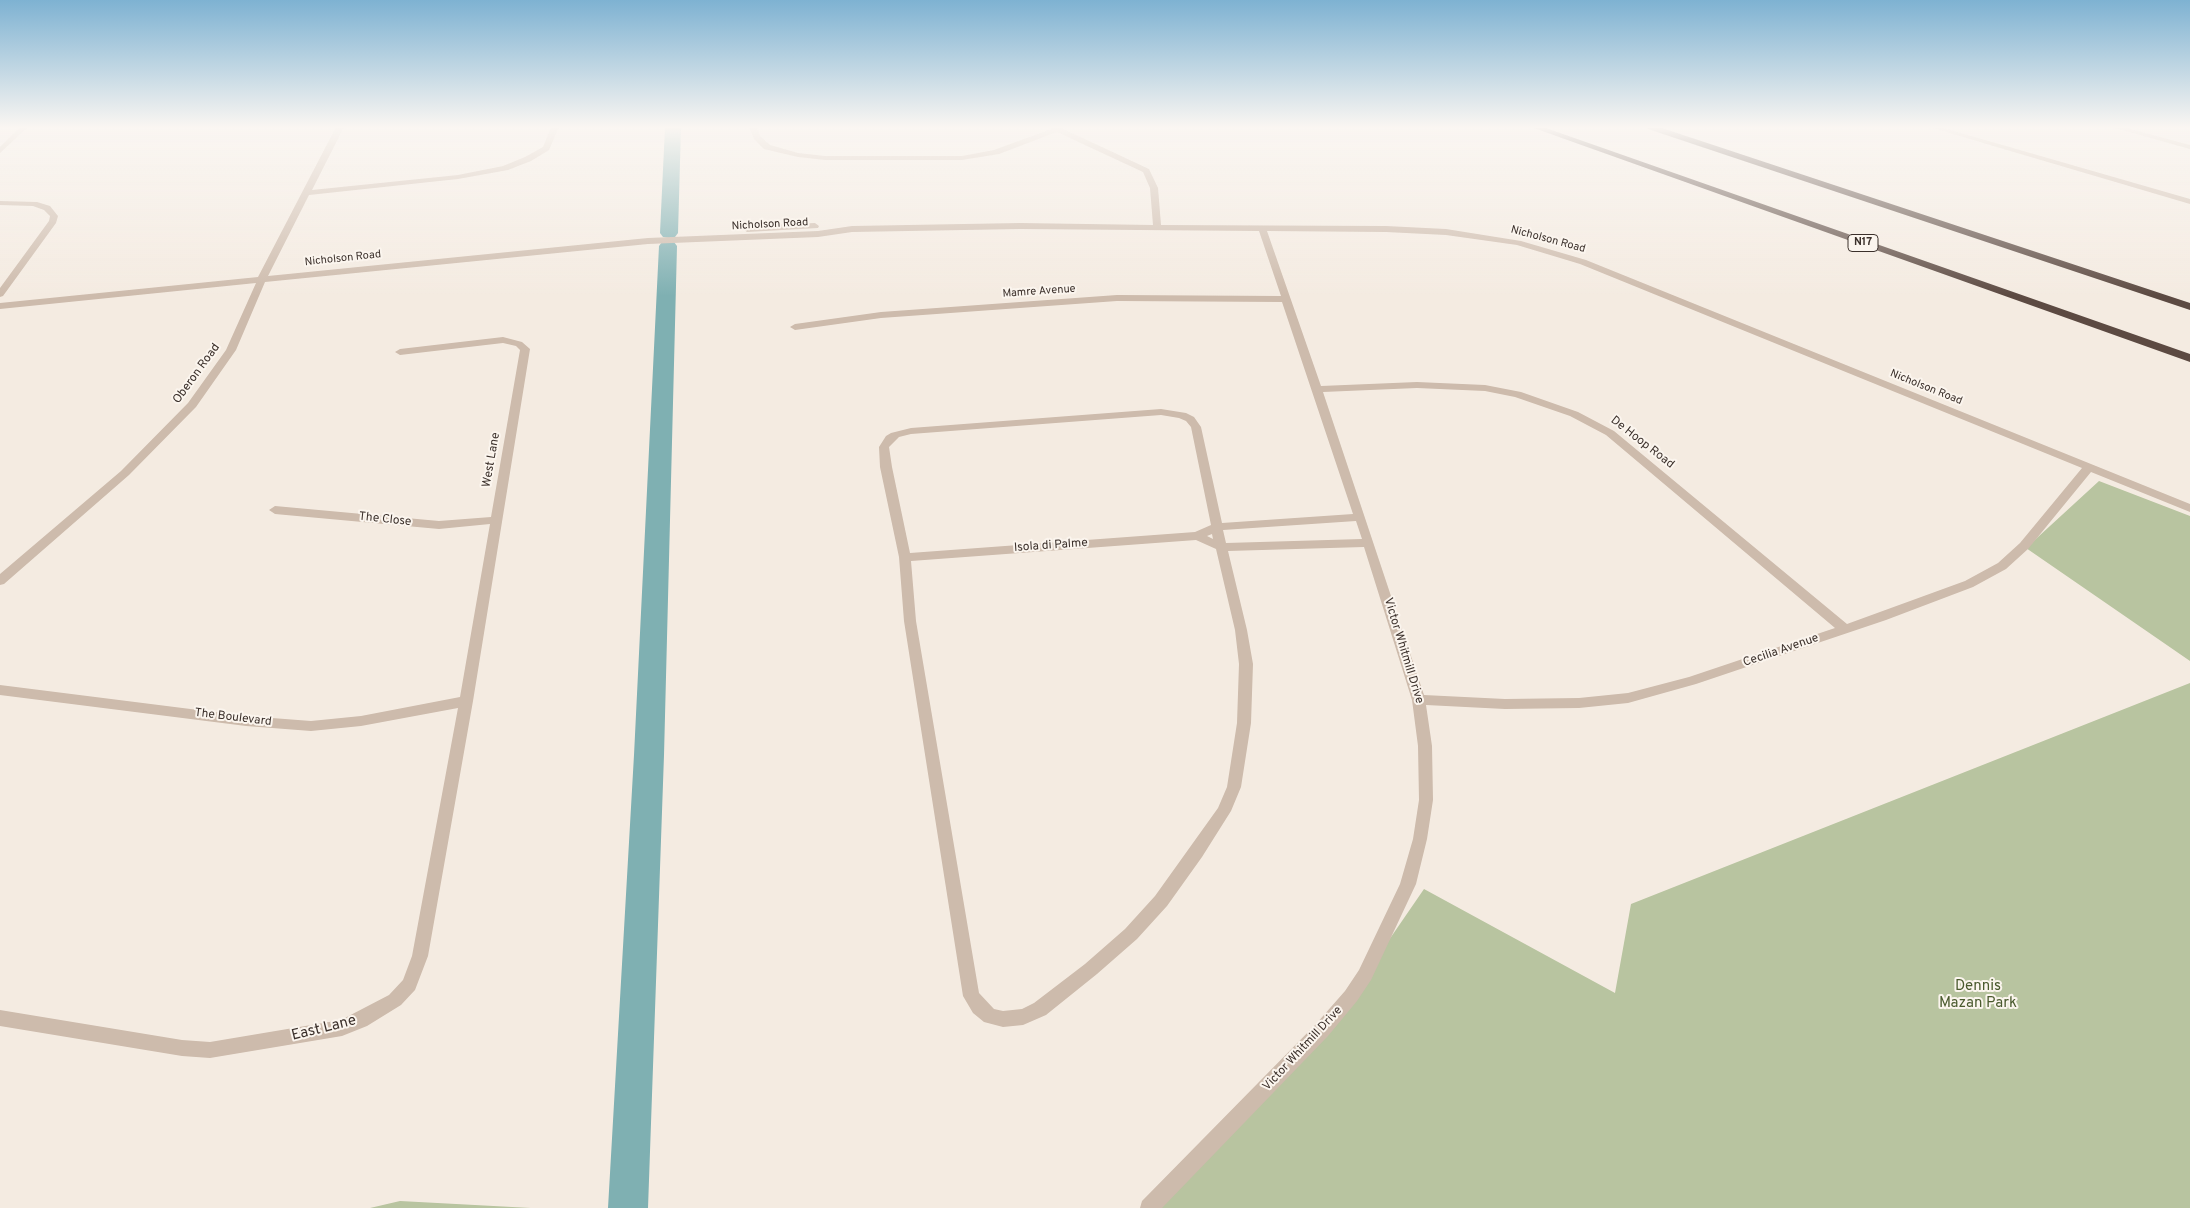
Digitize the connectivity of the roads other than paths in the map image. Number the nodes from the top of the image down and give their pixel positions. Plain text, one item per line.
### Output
1 (312, 183) edge
2 (398, 183) edge
3 (1152, 183) edge
4 (1695, 183) edge
5 (1820, 183) edge
6 (2126, 183) edge
7 (307, 193) junction
8 (2190, 202) edge
9 (0, 204) edge
10 (1157, 228) junction
11 (1262, 228) junction
12 (262, 279) junction
13 (0, 294) edge
14 (1286, 299) junction
15 (0, 306) edge
16 (2190, 307) edge
17 (795, 327) dead end
18 (400, 352) dead end
19 (2190, 358) edge
20 (1316, 389) junction
21 (2089, 467) junction
22 (2190, 508) edge
23 (274, 510) dead end
24 (1359, 517) junction
25 (495, 520) junction
26 (1217, 527) junction
27 (1197, 536) junction
28 (1369, 543) junction
29 (1221, 547) junction
30 (905, 557) junction
31 (0, 581) edge
32 (1845, 629) junction
33 (0, 690) edge
34 (1419, 700) junction
35 (466, 701) junction
36 (0, 1018) edge
37 (1149, 1208) edge

1 - 7 street, Oberon Road
2 - 7 street
3 - 10 street
4 - 19 highway, N17
5 - 16 highway
6 - 8 street
7 - 12 street, Oberon Road
9 - 13 street
10 - 11 street, Nicholson Road
10 - 12 street, Nicholson Road
11 - 14 street, Victor Whitmill Drive
11 - 21 street, Nicholson Road
12 - 15 street, Nicholson Road
12 - 31 street, Oberon Road
14 - 17 street, Mamre Avenue
14 - 20 street, Victor Whitmill Drive
18 - 25 street, West Lane
20 - 24 street, Victor Whitmill Drive
20 - 32 street, De Hoop Road
21 - 22 street, Nicholson Road
21 - 32 street, Cecilia Avenue
23 - 25 street, The Close
24 - 26 street, Isola di Palme
24 - 28 street, Victor Whitmill Drive
25 - 35 street, West Lane
26 - 27 street, Isola di Palme
26 - 29 street
26 - 30 street
27 - 29 street, Isola di Palme
27 - 30 street, Isola di Palme
28 - 29 street, Isola di Palme
28 - 34 street, Victor Whitmill Drive
29 - 30 street
32 - 34 street, Cecilia Avenue
33 - 35 street, The Boulevard
34 - 37 street, Victor Whitmill Drive
35 - 36 street, East Lane

